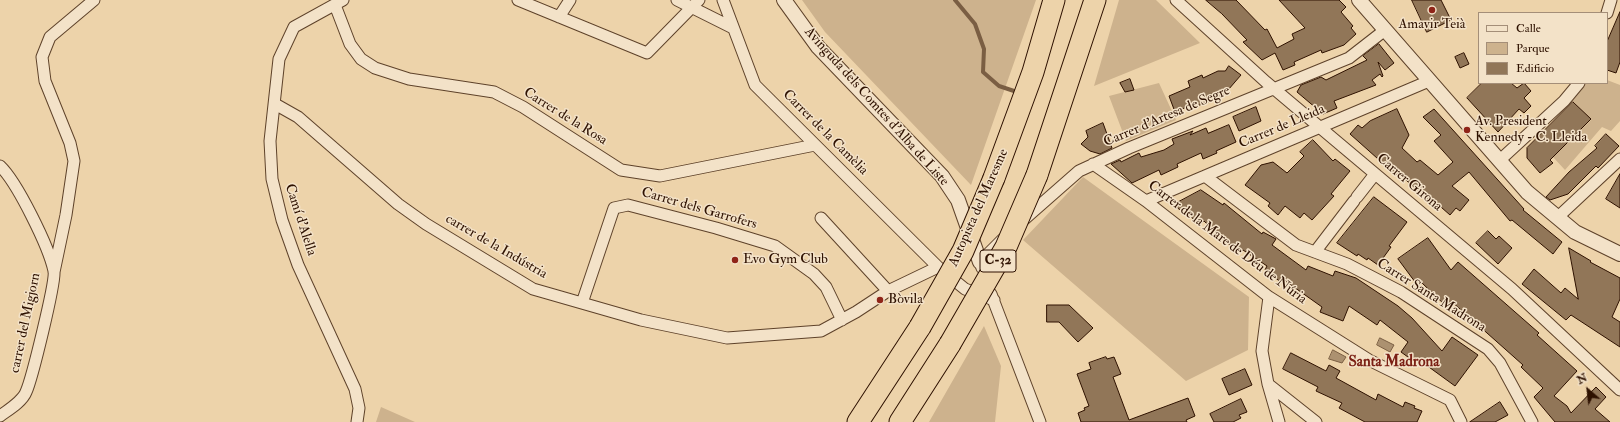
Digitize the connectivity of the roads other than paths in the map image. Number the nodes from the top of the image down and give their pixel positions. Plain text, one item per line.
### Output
1 (94, 0) edge
2 (518, 0) edge
3 (570, 0) edge
4 (677, 0) edge
5 (723, 0) edge
6 (784, 0) edge
7 (1054, 0) edge
8 (1094, 0) edge
9 (1176, 0) edge
10 (1358, 0) edge
11 (1612, 0) edge
12 (339, 2) edge
13 (696, 3) edge
14 (1607, 12) edge
15 (558, 17) junction
16 (733, 28) junction
17 (1385, 30) junction
18 (1429, 80) junction
19 (1578, 84) edge
20 (1273, 89) junction
21 (275, 104) junction
22 (1320, 127) junction
23 (815, 145) junction
24 (1500, 160) junction
25 (1093, 164) junction
26 (1618, 165) edge
27 (0, 166) edge
28 (1375, 174) junction
29 (1205, 176) junction
30 (1146, 201) junction
31 (1558, 217) junction
32 (821, 218) dead end
33 (1315, 252) junction
34 (1620, 254) edge
35 (980, 262) junction
36 (938, 267) junction
37 (54, 272) junction
38 (888, 291) junction
39 (1269, 297) junction
40 (994, 300) junction
41 (582, 303) junction
42 (837, 322) junction
43 (1268, 384) junction
44 (1620, 390) edge
45 (0, 416) edge
46 (357, 422) edge
47 (858, 422) edge
48 (900, 422) edge
49 (1040, 422) edge
50 (1279, 422) edge
51 (1316, 422) edge
52 (1461, 422) edge
53 (1532, 422) edge

1 - 37 street
2 - 15 street
3 - 15 street
4 - 13 street
5 - 16 street, Carrer de la Camèlia
6 - 35 street, Avinguda dels Comtes d'Alba de Liste
7 - 47 highway, Autopista del Maresme / C-32, bridge
8 - 48 highway, C-32, bridge
9 - 20 street, Carrer Girona
10 - 17 street
11 - 14 street
12 - 21 street, Camí d'Alella
12 - 23 street, Carrer de la Rosa
13 - 15 street
13 - 16 street
16 - 23 street, Carrer de la Camèlia
17 - 18 street
17 - 20 street, Carrer d'Artesa de Segre
18 - 22 street, Carrer de Lleida
18 - 24 street
19 - 24 street
20 - 22 street, Carrer Girona
20 - 25 street, Carrer d'Artesa de Segre
21 - 41 street, carrer de la Indústria
21 - 46 street, Camí d'Alella
22 - 28 street, Carrer Girona
22 - 29 street, Carrer de Lleida
23 - 36 street, Carrer de la Camèlia
24 - 31 street
25 - 30 street, Carrer de la Mare de Déu de Núria
25 - 35 street, Carrer d'Artesa de Segre
26 - 31 street
27 - 37 street, carrer del Migjorn
28 - 33 street
28 - 44 street, Carrer Girona
29 - 30 street, Carrer de Lleida
29 - 33 street, Carrer Santa Madrona
30 - 39 street, Carrer de la Mare de Déu de Núria
31 - 34 street
32 - 38 street
33 - 53 street, Carrer Santa Madrona
35 - 40 street
36 - 38 street, carrer de la Indústria
36 - 40 street, Carrer de la Camèlia
37 - 45 street, carrer del Migjorn
38 - 42 street, carrer de la Indústria
39 - 43 street
39 - 52 street, Carrer de la Mare de Déu de Núria
40 - 49 street
41 - 42 street, carrer de la Indústria
41 - 42 street, Carrer dels Garrofers
43 - 50 street
43 - 51 street

